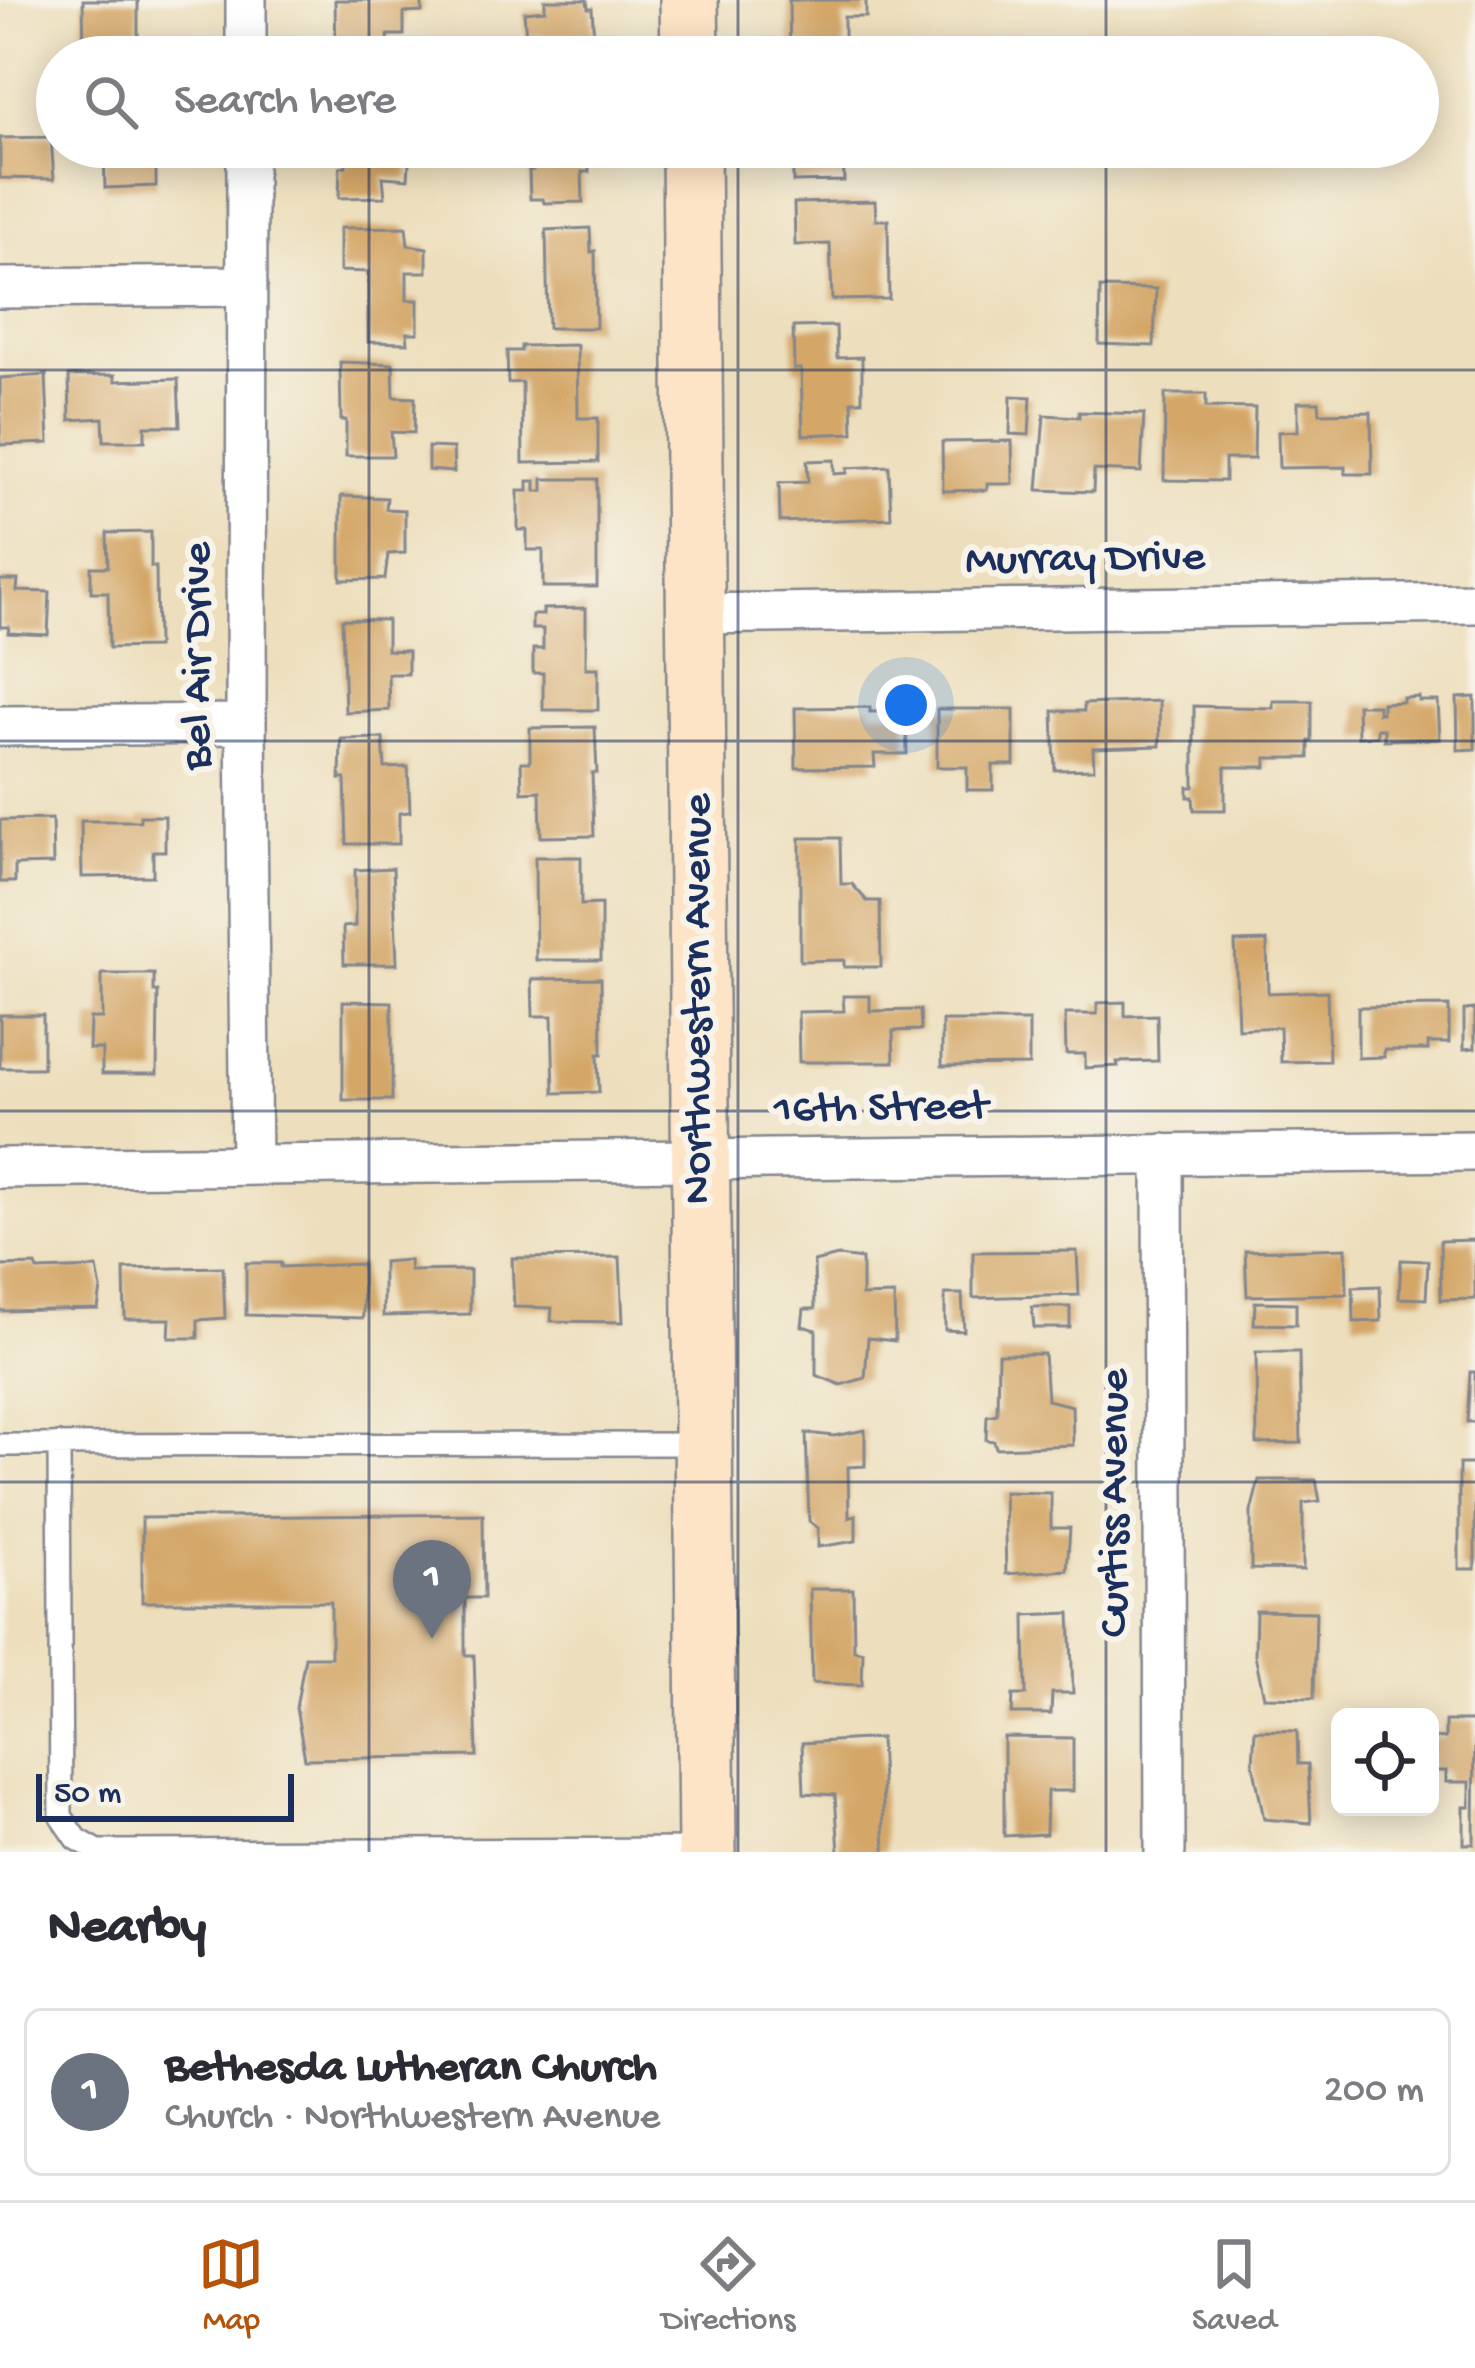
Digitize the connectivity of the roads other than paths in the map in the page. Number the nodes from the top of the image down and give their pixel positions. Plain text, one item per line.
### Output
1 (246, 0) edge
2 (689, 0) edge
3 (246, 36) edge
4 (690, 36) edge
5 (247, 168) edge
6 (691, 168) edge
7 (247, 286) junction
8 (0, 288) edge
9 (1475, 603) edge
10 (696, 614) junction
11 (246, 724) junction
12 (0, 726) edge
13 (1475, 1151) edge
14 (1163, 1154) junction
15 (701, 1160) junction
16 (250, 1165) junction
17 (0, 1168) edge
18 (59, 1444) junction
19 (703, 1444) junction
20 (0, 1445) edge
21 (707, 1851) edge
22 (1166, 1852) edge

1 - 3 street
2 - 4 street
5 - 7 street, Bel Air Drive
6 - 10 street, Northwestern Avenue
7 - 8 street
7 - 11 street, Bel Air Drive
9 - 10 street, Murray Drive
10 - 15 street, Northwestern Avenue
11 - 12 street
11 - 16 street, Bel Air Drive
13 - 14 street, 16th Street
14 - 15 street, 16th Street
14 - 22 street, Curtiss Avenue
15 - 16 street, 16th Street
15 - 19 street, Northwestern Avenue
16 - 17 street, 16th Street
18 - 19 lane
18 - 20 lane
18 - 21 lane
19 - 21 street, Northwestern Avenue

